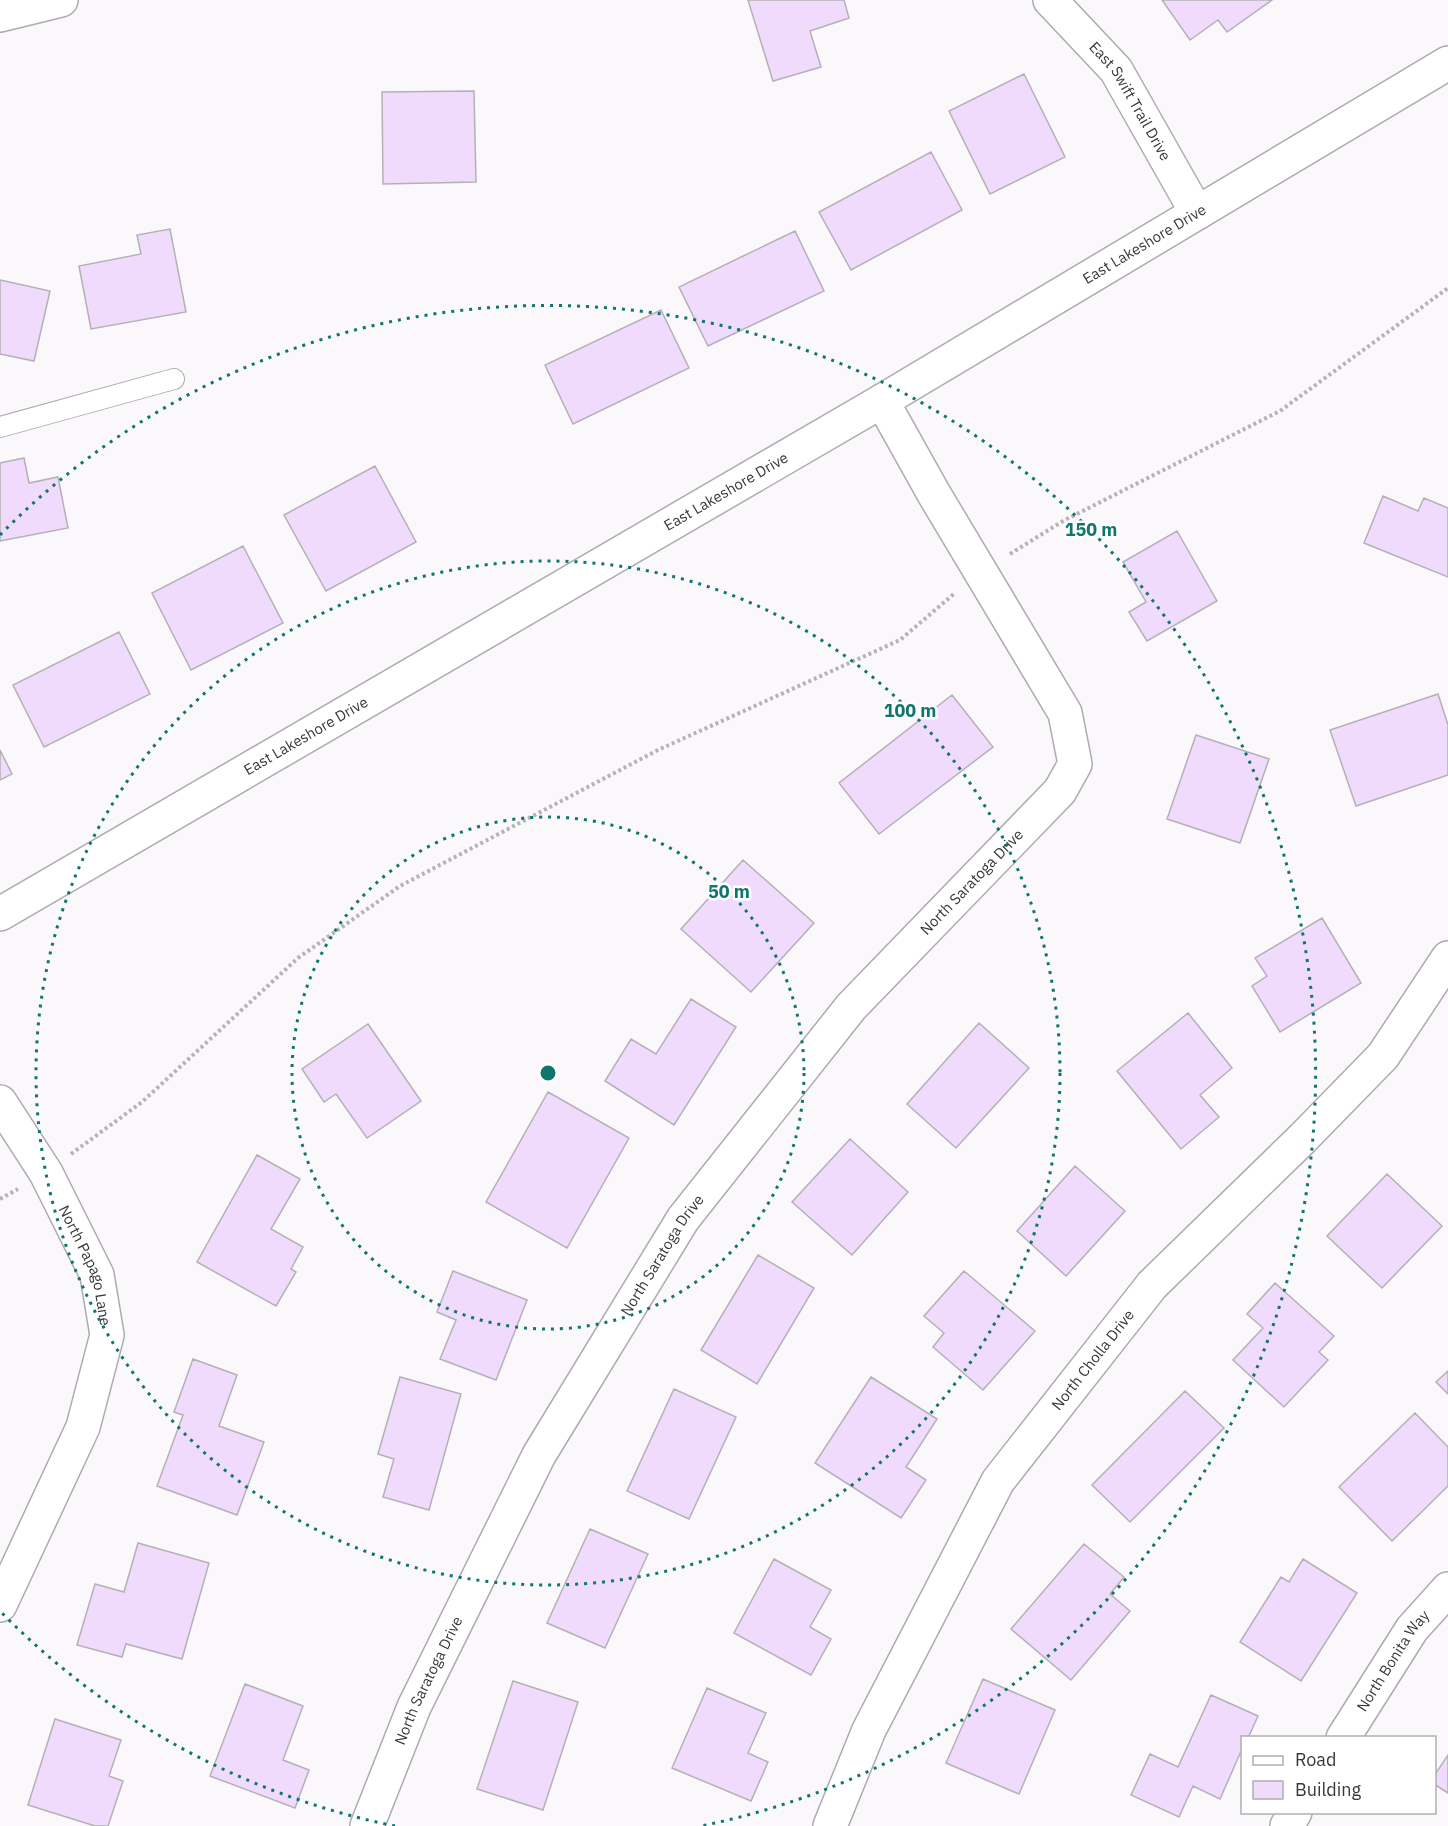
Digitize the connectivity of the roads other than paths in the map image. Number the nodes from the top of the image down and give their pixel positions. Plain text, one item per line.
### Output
1 (61, 0) edge
2 (1050, 0) edge
3 (0, 15) edge
4 (1448, 63) edge
5 (1197, 213) junction
6 (174, 379) dead end
7 (882, 401) junction
8 (0, 427) edge
9 (0, 914) edge
10 (1448, 958) edge
11 (0, 1102) edge
12 (1448, 1589) edge
13 (0, 1605) edge
14 (1344, 1736) edge
15 (367, 1826) edge
16 (830, 1826) edge

1 - 3 street
2 - 5 street, East Swift Trail Drive
4 - 5 street, East Lakeshore Drive
5 - 7 street, East Lakeshore Drive
6 - 8 lane
7 - 9 street, East Lakeshore Drive
7 - 15 street, North Saratoga Drive
10 - 16 street, North Cholla Drive
11 - 13 street, North Papago Lane
12 - 14 street, North Bonita Way

